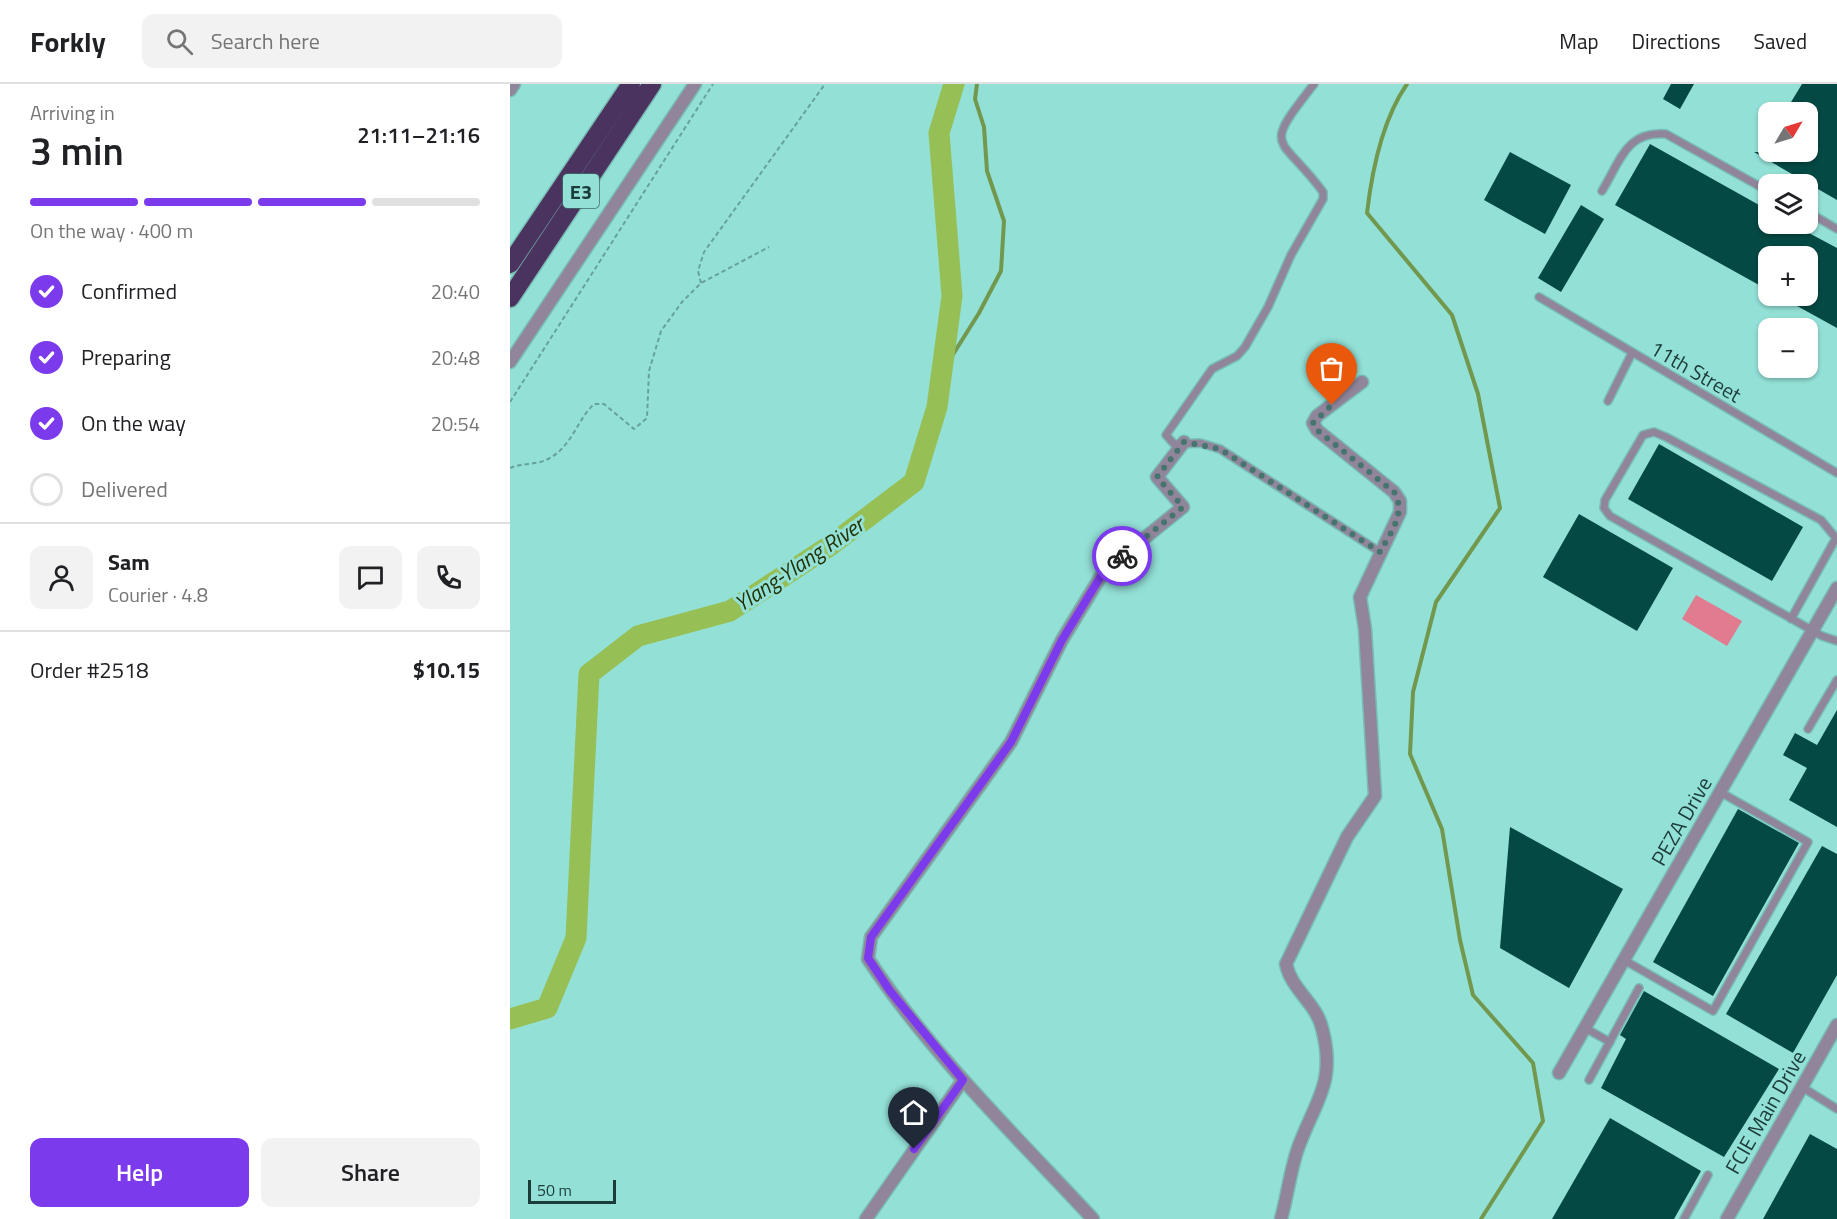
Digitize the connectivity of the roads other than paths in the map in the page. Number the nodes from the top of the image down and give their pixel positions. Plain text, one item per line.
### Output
1 (514, 84) edge
2 (631, 84) edge
3 (652, 84) edge
4 (695, 84) edge
5 (1314, 84) edge
6 (510, 90) edge
7 (1758, 185) edge
8 (1602, 191) dead end
9 (1818, 218) edge
10 (1837, 229) edge
11 (510, 264) edge
12 (1539, 297) dead end
13 (510, 298) edge
14 (1632, 353) junction
15 (510, 362) edge
16 (1362, 382) dead end
17 (1608, 401) dead end
18 (1184, 442) junction
19 (1837, 473) edge
20 (1380, 552) junction
21 (1837, 588) edge
22 (1791, 619) junction
23 (1813, 631) junction
24 (1837, 641) edge
25 (1837, 680) edge
26 (1808, 729) dead end
27 (1720, 792) junction
28 (1624, 960) junction
29 (1639, 988) dead end
30 (1837, 1025) edge
31 (1585, 1028) junction
32 (1610, 1042) junction
33 (1559, 1073) dead end
34 (963, 1080) junction
35 (1588, 1080) dead end
36 (1802, 1087) junction
37 (1837, 1108) edge
38 (1708, 1175) dead end
39 (866, 1219) edge
40 (1093, 1219) edge
41 (1281, 1219) edge
42 (1684, 1219) edge
43 (1727, 1219) edge

1 - 6 street
2 - 11 highway, E3
3 - 13 highway, E3
4 - 15 street
5 - 18 lane
7 - 8 lane
9 - 10 lane
12 - 14 lane, 11th Street
14 - 17 lane
14 - 19 lane, 11th Street
16 - 20 street
18 - 20 lane
18 - 34 street
20 - 41 street
21 - 23 street, PEZA Drive
22 - 22 lane
22 - 23 lane
23 - 24 lane
23 - 27 street, PEZA Drive
25 - 26 lane
27 - 28 street, PEZA Drive
27 - 28 lane
28 - 31 street, PEZA Drive
29 - 32 lane
30 - 36 street, FCIE Main Drive
31 - 32 lane
31 - 33 street, PEZA Drive
32 - 35 lane
34 - 39 street
34 - 40 street
36 - 37 lane
36 - 43 street, FCIE Main Drive
38 - 42 lane

